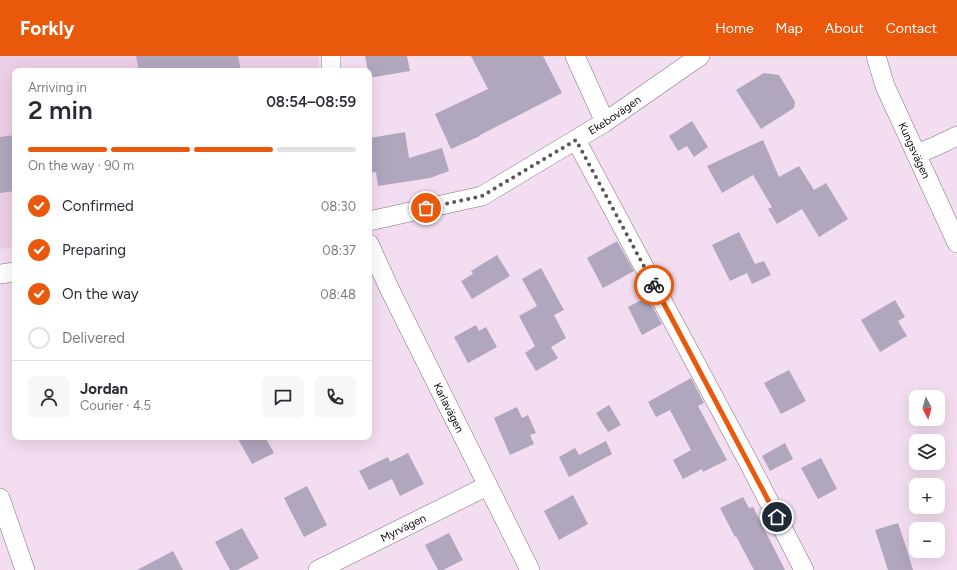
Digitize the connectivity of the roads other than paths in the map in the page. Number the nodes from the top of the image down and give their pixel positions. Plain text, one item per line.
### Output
1 (331, 56) edge
2 (575, 56) edge
3 (700, 56) edge
4 (876, 56) edge
5 (331, 68) edge
6 (605, 122) junction
7 (957, 136) edge
8 (576, 140) junction
9 (916, 154) junction
10 (372, 220) edge
11 (957, 243) edge
12 (372, 250) edge
13 (12, 272) edge
14 (0, 274) edge
15 (487, 486) junction
16 (0, 498) edge
17 (25, 570) edge
18 (318, 570) edge
19 (530, 570) edge
20 (804, 570) edge

1 - 5 street
2 - 6 street
3 - 6 street, Ekebovägen
4 - 9 street, Kungsvägen
6 - 8 street, Ekebovägen
7 - 9 street
8 - 10 street, Ekebovägen
8 - 20 street
9 - 11 street, Kungsvägen
12 - 15 street, Karlavägen
13 - 14 street
15 - 18 street, Myrvägen
15 - 19 street, Karlavägen
16 - 17 street

